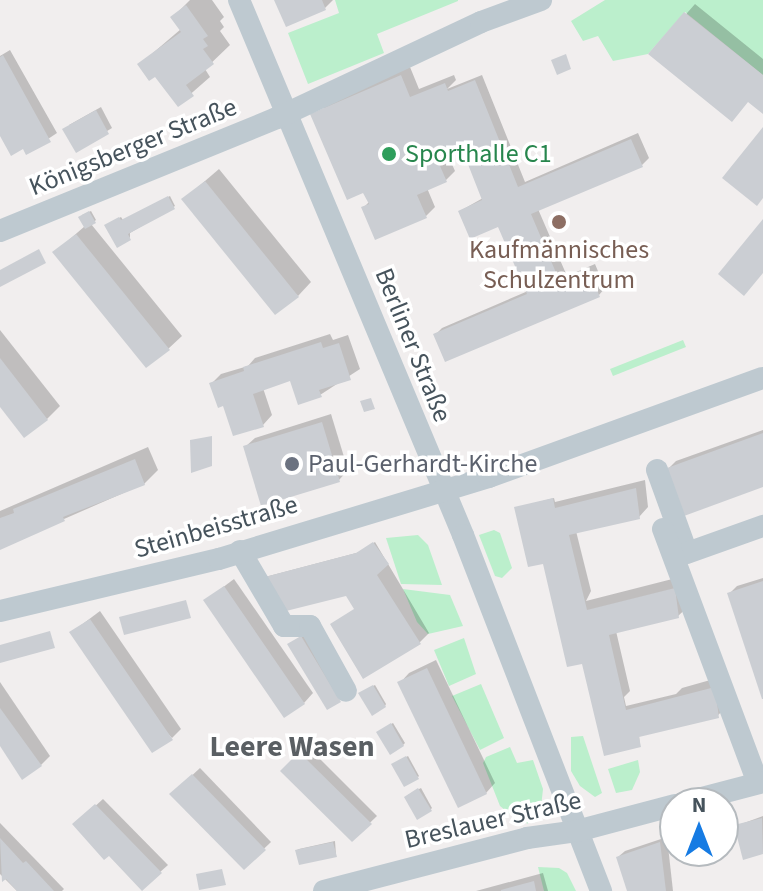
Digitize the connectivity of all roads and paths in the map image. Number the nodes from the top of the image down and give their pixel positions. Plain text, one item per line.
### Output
1 (239, 0) edge
2 (541, 0) edge
3 (287, 114) junction
4 (0, 231) edge
5 (763, 378) edge
6 (657, 470) dead end
7 (443, 490) junction
8 (763, 526) edge
9 (663, 529) dead end
10 (240, 551) junction
11 (0, 611) edge
12 (346, 691) dead end
13 (760, 782) edge
14 (739, 788) edge
15 (659, 809) edge
16 (577, 831) junction
17 (324, 891) edge
18 (601, 891) edge

1 - 3 street, Berliner Straße
2 - 3 street, Königsberger Straße
3 - 4 street, Königsberger Straße
3 - 7 street, Berliner Straße
5 - 7 street, Steinbeisstraße
6 - 8 street
7 - 10 street, Steinbeisstraße
7 - 16 street, Berliner Straße
9 - 13 street
10 - 11 street, Steinbeisstraße
10 - 12 street
13 - 14 street
15 - 16 street, Breslauer Straße
16 - 17 street, Breslauer Straße
16 - 18 street, Berliner Straße

